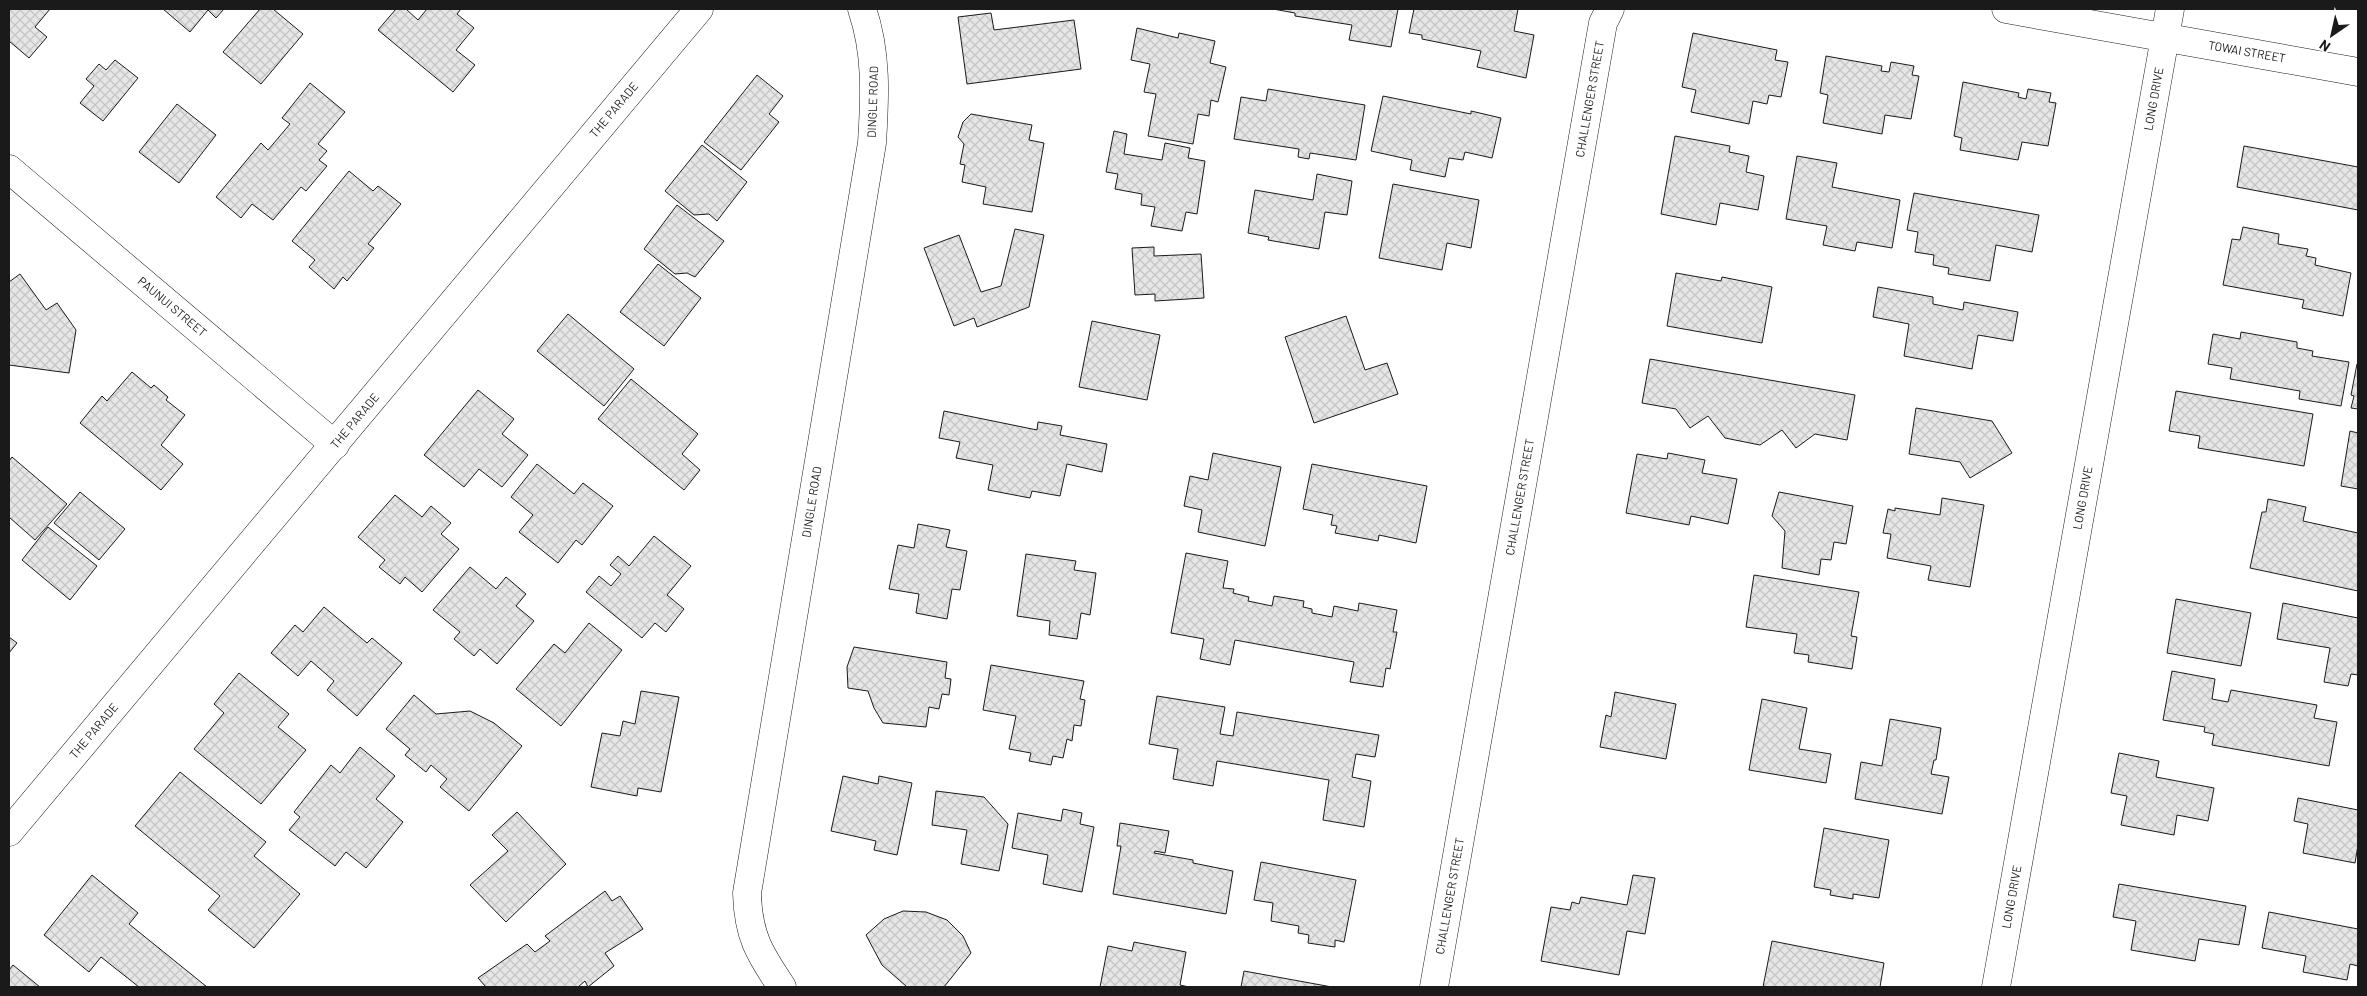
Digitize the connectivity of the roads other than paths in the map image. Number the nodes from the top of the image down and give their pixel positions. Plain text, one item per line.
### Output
1 (699, 9) edge
2 (862, 9) edge
3 (1610, 9) edge
4 (2006, 9) edge
5 (2170, 9) edge
6 (2165, 38) junction
7 (2358, 72) edge
8 (9, 169) edge
9 (335, 445) junction
10 (9, 832) edge
11 (782, 987) edge
12 (1434, 987) edge
13 (1996, 987) edge

1 - 9 street, THE PARADE
2 - 11 street, DINGLE ROAD
3 - 12 street, CHALLENGER STREET
4 - 6 street
5 - 6 street, LONG DRIVE
6 - 7 street, TOWAI STREET
6 - 13 street, LONG DRIVE
8 - 9 street, PAUNUI STREET
9 - 10 street, THE PARADE

